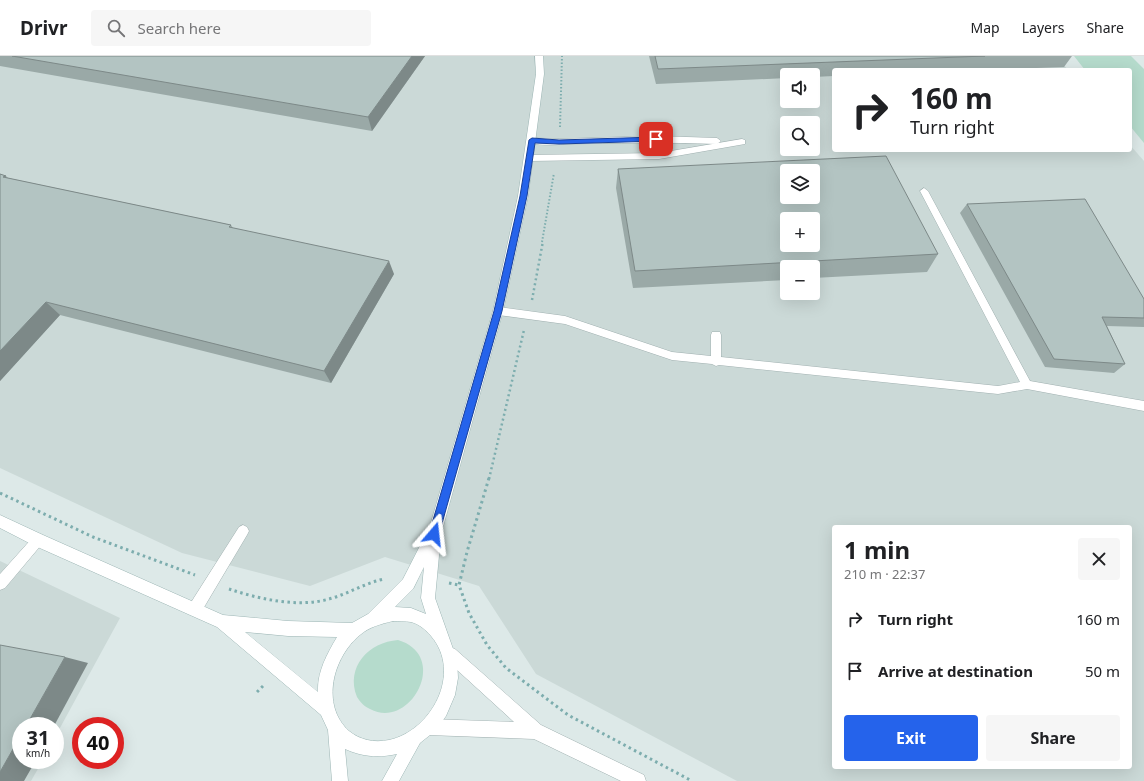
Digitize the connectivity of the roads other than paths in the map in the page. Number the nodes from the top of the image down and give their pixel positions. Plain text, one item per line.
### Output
1 (539, 56) edge
2 (532, 140) junction
3 (529, 158) junction
4 (924, 191) dead end
5 (498, 311) junction
6 (716, 335) dead end
7 (716, 362) junction
8 (1027, 385) junction
9 (1144, 406) edge
10 (0, 521) edge
11 (243, 531) dead end
12 (434, 534) junction
13 (38, 540) junction
14 (0, 584) edge
15 (195, 609) junction
16 (374, 618) junction
17 (222, 622) junction
18 (354, 630) junction
19 (440, 634) junction
20 (450, 654) junction
21 (326, 709) junction
22 (428, 727) junction
23 (336, 729) junction
24 (535, 731) junction
25 (414, 739) junction
26 (340, 781) edge
27 (390, 781) edge
28 (638, 781) edge

1 - 2 street
2 - 3 street
2 - 3 lane
3 - 5 street
4 - 8 lane
5 - 7 lane
5 - 12 street
6 - 7 lane
7 - 8 lane
8 - 9 lane
10 - 13 street
11 - 15 lane
12 - 16 street
12 - 19 street
13 - 14 lane
13 - 15 street
15 - 17 street
16 - 18 street
16 - 19 street
17 - 18 street
17 - 21 street
18 - 21 street
19 - 20 street
20 - 22 street
20 - 24 street
21 - 23 street
22 - 24 street
22 - 25 street
23 - 25 street
23 - 26 street
24 - 28 street
25 - 27 street

